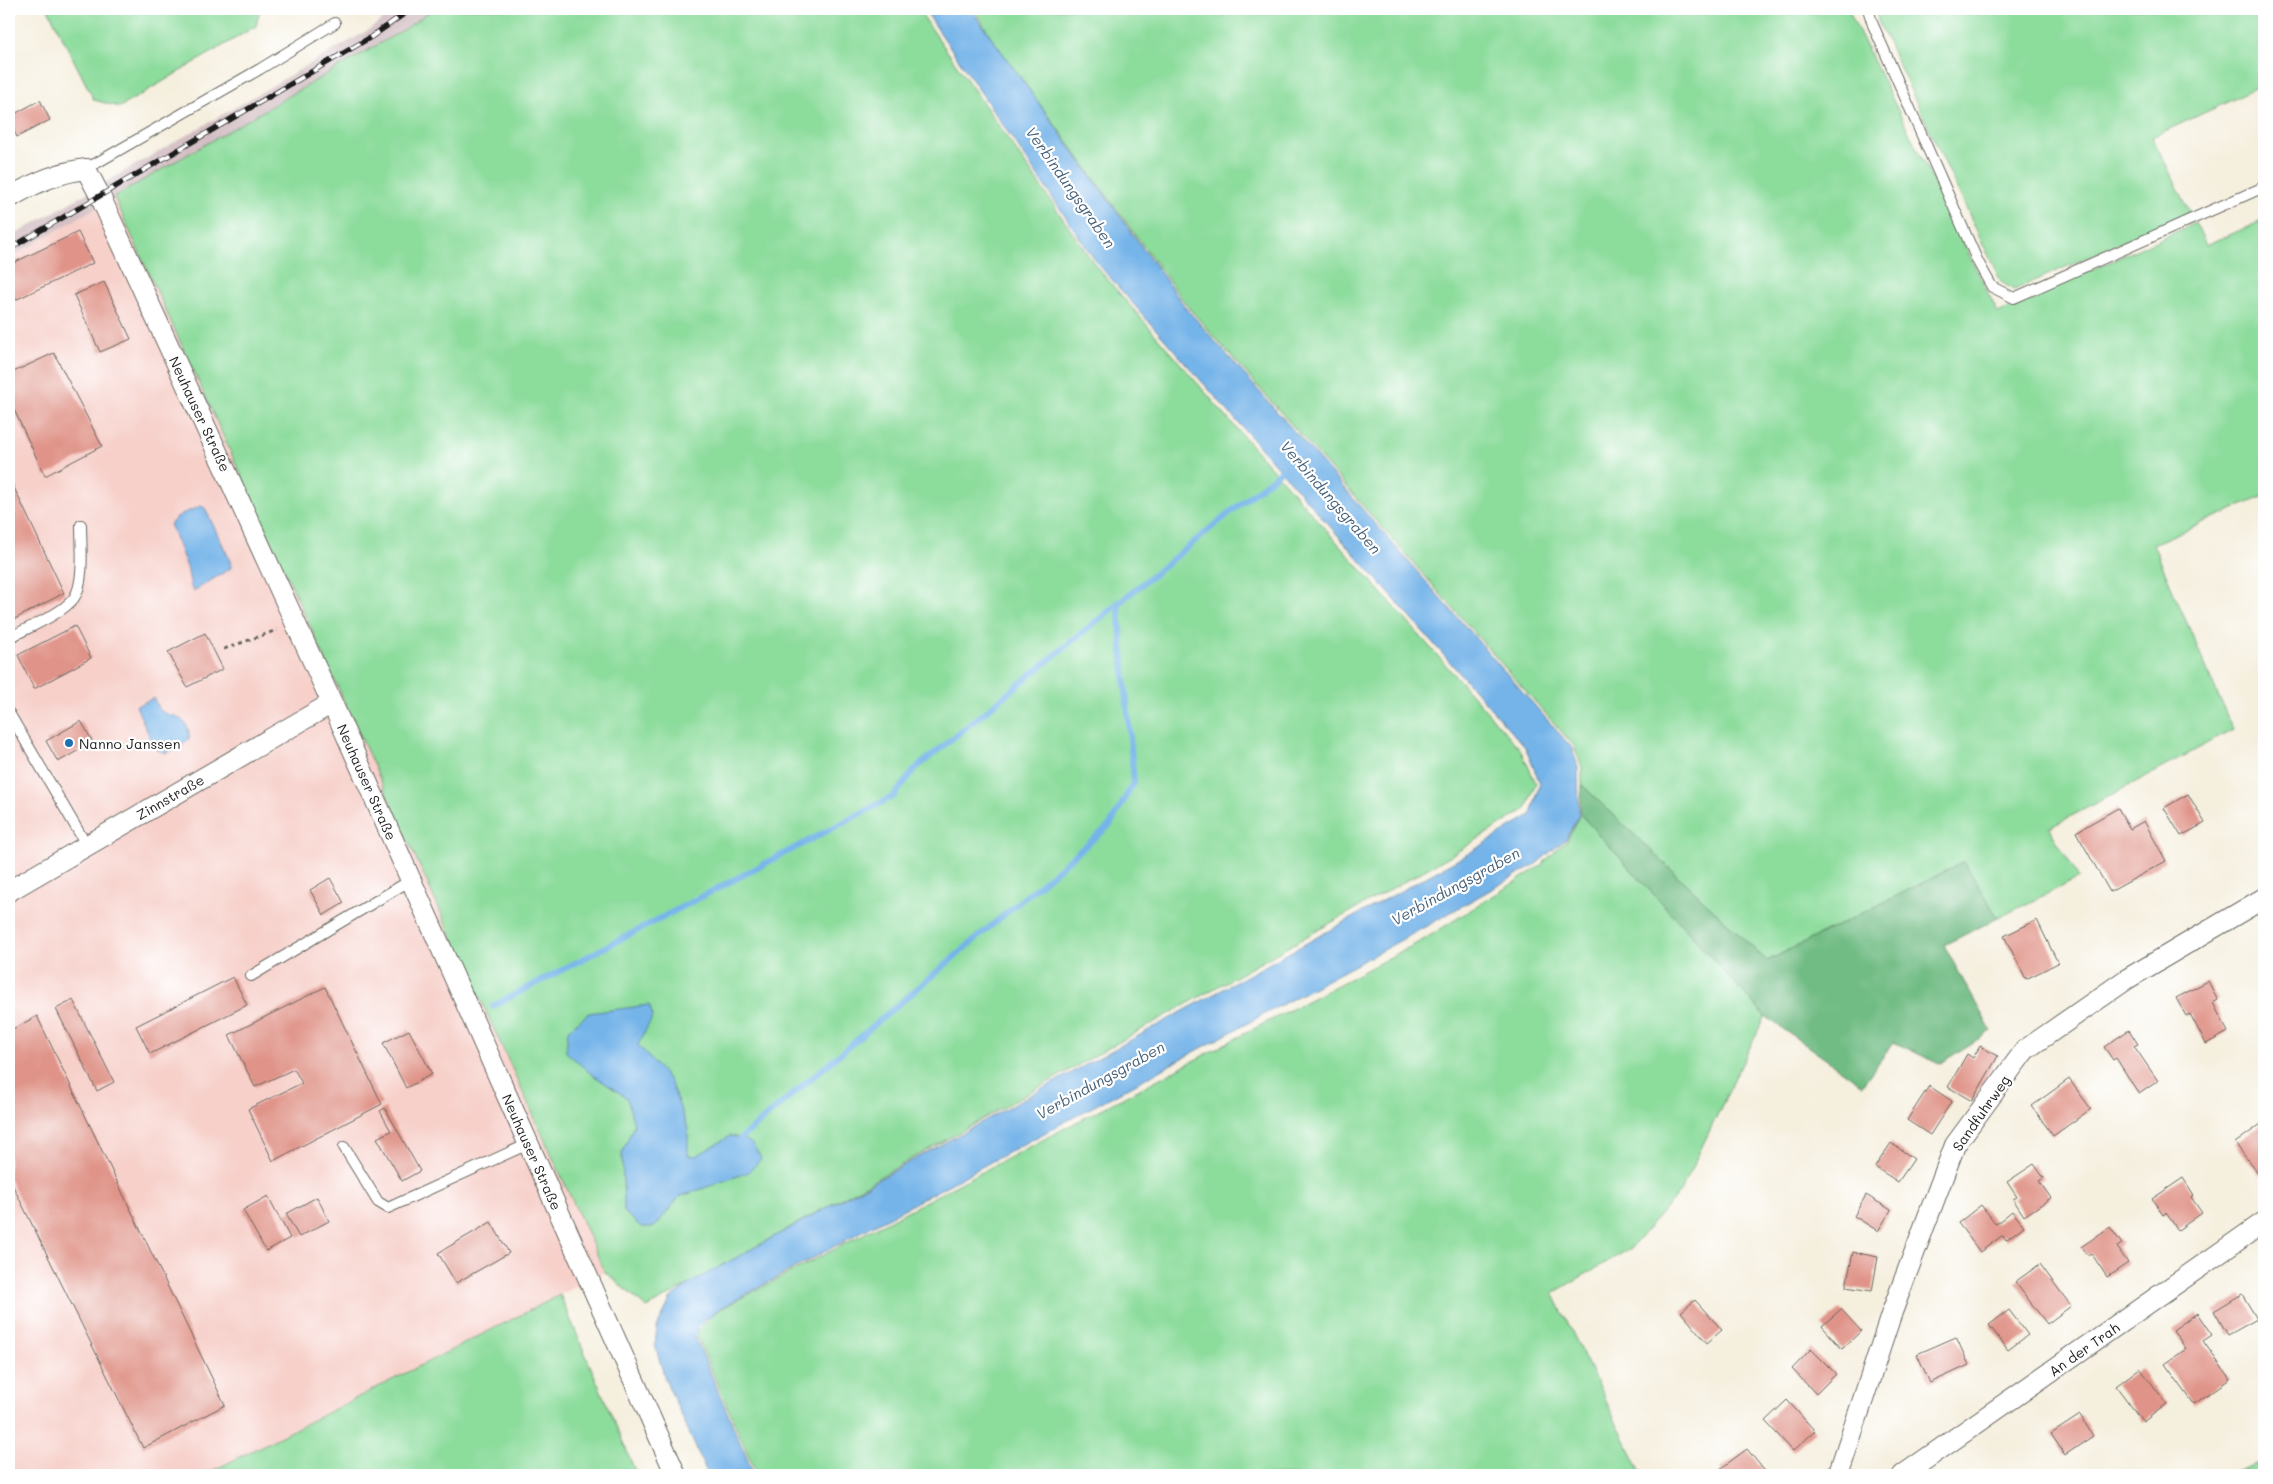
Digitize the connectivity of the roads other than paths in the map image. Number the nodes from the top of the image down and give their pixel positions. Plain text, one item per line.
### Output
1 (1868, 9) edge
2 (335, 23) dead end
3 (86, 169) junction
4 (2264, 187) edge
5 (9, 198) edge
6 (81, 525) dead end
7 (9, 638) edge
8 (332, 703) junction
9 (9, 713) edge
10 (87, 846) junction
11 (411, 880) junction
12 (9, 891) edge
13 (2264, 898) edge
14 (251, 976) dead end
15 (528, 1144) junction
16 (344, 1147) dead end
17 (2264, 1222) edge
18 (676, 1475) edge
19 (1838, 1475) edge
20 (1903, 1475) edge

1 - 4 lane
2 - 3 lane
3 - 5 street
3 - 8 street, Neuhauser Straße
6 - 7 lane
8 - 10 street, Zinnstraße
8 - 11 street, Neuhauser Straße
9 - 10 lane
10 - 12 street, Zinnstraße
11 - 14 lane
11 - 15 street, Neuhauser Straße
13 - 19 street, Sandfuhrweg
15 - 16 lane
15 - 18 street, Neuhauser Straße
17 - 20 street, An der Trah

